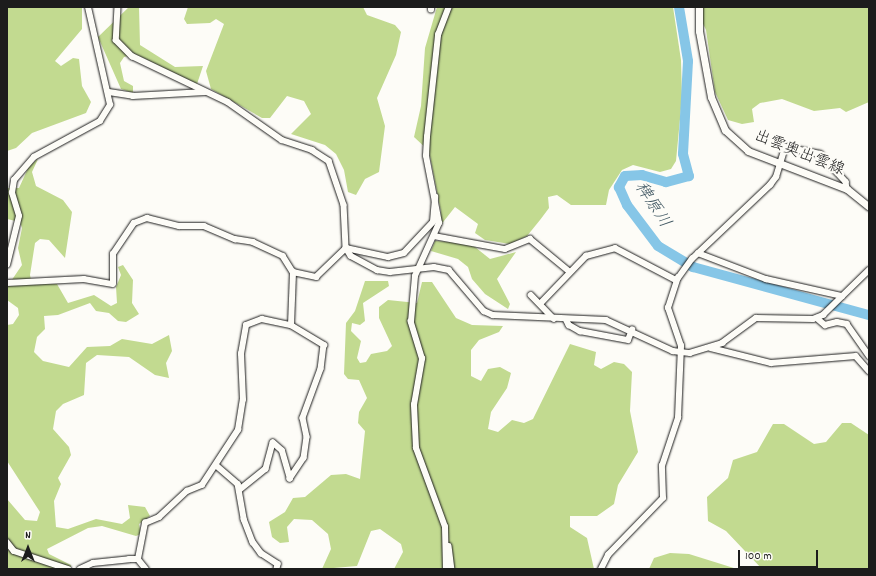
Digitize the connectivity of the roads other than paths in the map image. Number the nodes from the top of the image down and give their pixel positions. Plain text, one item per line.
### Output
1 (88, 7) edge
2 (118, 7) edge
3 (449, 7) edge
4 (699, 7) edge
5 (109, 92) junction
6 (206, 92) junction
7 (781, 165) junction
8 (847, 189) junction
9 (435, 195) junction
10 (869, 207) edge
11 (434, 236) junction
12 (346, 248) junction
13 (698, 253) junction
14 (7, 265) edge
15 (417, 269) junction
16 (869, 270) edge
17 (569, 271) junction
18 (293, 272) junction
19 (676, 280) junction
20 (7, 283) edge
21 (531, 295) dead end
22 (840, 298) junction
23 (540, 303) junction
24 (818, 318) junction
25 (554, 319) junction
26 (566, 319) junction
27 (291, 325) junction
28 (632, 330) junction
29 (711, 348) junction
30 (685, 353) junction
31 (869, 356) edge
32 (869, 371) edge
33 (216, 465) junction
34 (240, 490) junction
35 (7, 542) edge
36 (448, 544) junction
37 (138, 559) junction
38 (68, 569) edge
39 (80, 569) edge
40 (146, 569) edge
41 (277, 569) edge
42 (446, 569) edge
43 (452, 569) edge
44 (601, 569) edge

1 - 5 street
2 - 6 street
3 - 9 street
4 - 7 main road, 出雲奥出雲線
5 - 6 street
5 - 14 street
6 - 12 street
7 - 8 main road, 出雲奥出雲線
7 - 8 street
7 - 13 street
8 - 10 main road, 出雲奥出雲線
9 - 11 street
9 - 12 street
11 - 15 street
11 - 17 street
12 - 15 street
12 - 18 street
13 - 19 street
13 - 22 street
15 - 25 street
15 - 36 street
16 - 22 street
17 - 19 street
17 - 23 street
18 - 20 street
18 - 27 street
19 - 30 street
21 - 23 street
22 - 24 street
23 - 25 street
24 - 29 street
24 - 31 street
25 - 26 street
26 - 28 street
26 - 28 street
27 - 33 street
27 - 34 street
28 - 30 street
29 - 30 street
29 - 32 street
30 - 44 street
33 - 34 street
33 - 37 street
34 - 41 street
35 - 38 street
36 - 42 street
36 - 43 street
37 - 39 street
37 - 40 street

